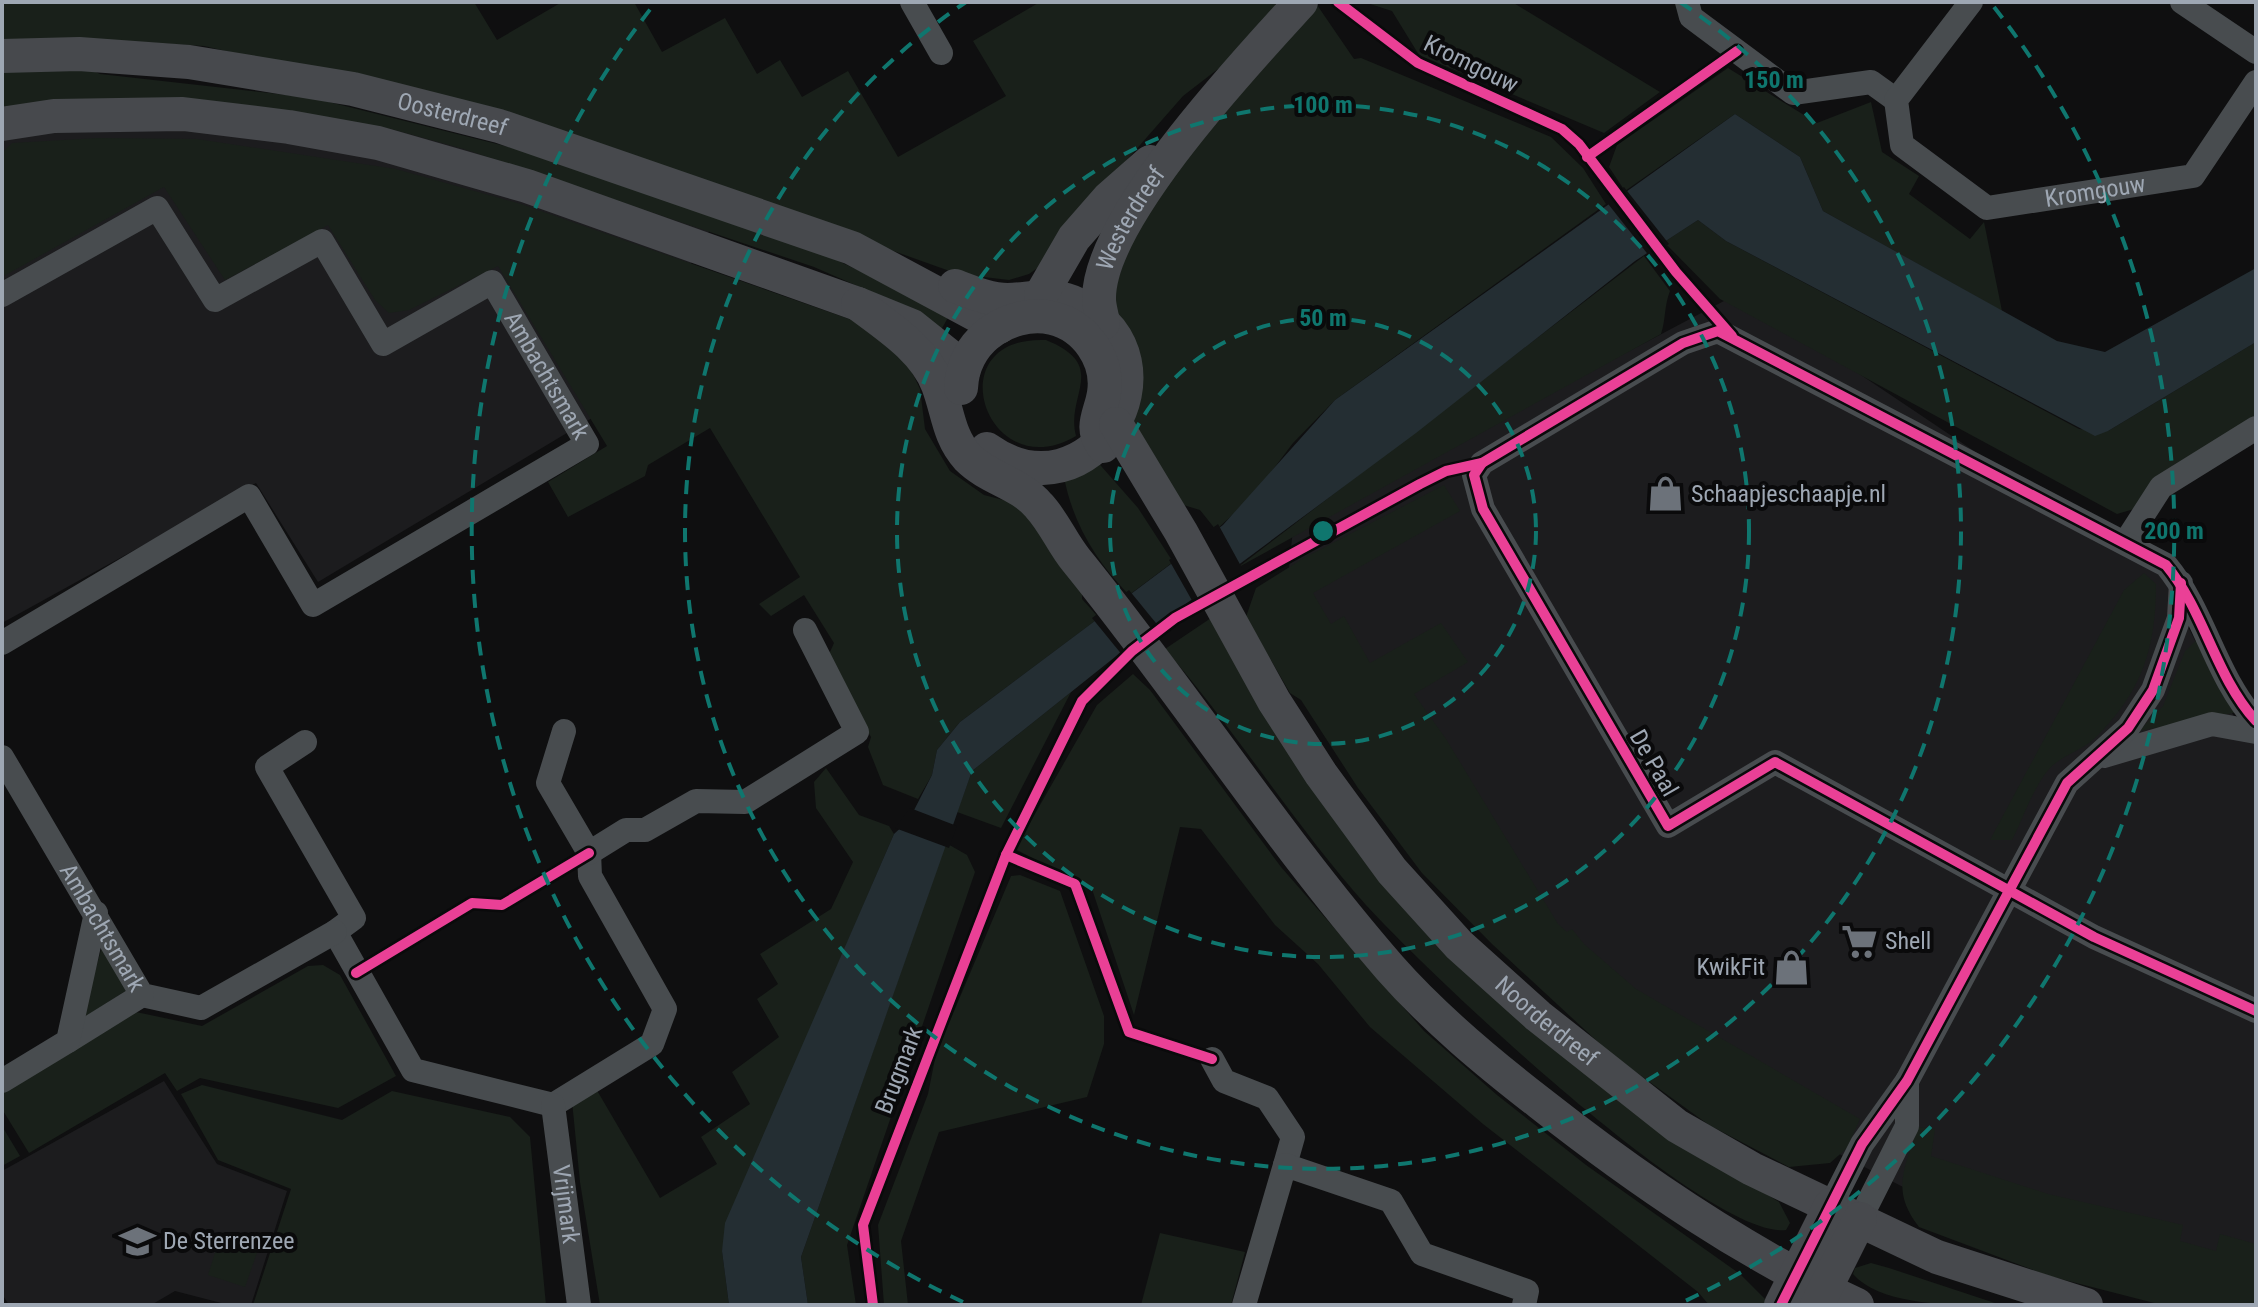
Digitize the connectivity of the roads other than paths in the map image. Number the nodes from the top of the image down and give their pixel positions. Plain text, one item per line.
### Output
1 (912, 2) edge
2 (1687, 2) edge
3 (1971, 2) edge
4 (2182, 2) edge
5 (1297, 6) edge
6 (2256, 52) edge
7 (941, 53) dead end
8 (2, 56) edge
9 (2256, 82) edge
10 (1896, 100) junction
11 (2, 124) edge
12 (1192, 125) junction
13 (2, 295) edge
14 (858, 304) junction
15 (1031, 307) junction
16 (1103, 323) junction
17 (963, 372) junction
18 (2256, 428) edge
19 (1109, 434) junction
20 (1030, 479) junction
21 (2125, 543) junction
22 (2181, 583) junction
23 (805, 630) dead end
24 (2, 643) edge
25 (2256, 721) edge
26 (564, 731) dead end
27 (2256, 732) edge
28 (305, 742) dead end
29 (2, 757) edge
30 (2094, 760) junction
31 (589, 853) junction
32 (2009, 888) junction
33 (96, 913) junction
34 (335, 932) junction
35 (142, 995) junction
36 (2256, 1011) edge
37 (68, 1041) junction
38 (1212, 1059) dead end
39 (2, 1081) edge
40 (553, 1105) junction
41 (1285, 1165) junction
42 (1846, 1212) junction
43 (1804, 1294) edge
44 (579, 1305) edge
45 (1244, 1305) edge
46 (1524, 1305) edge
47 (1857, 1305) edge
48 (2086, 1305) edge

1 - 7 street
2 - 10 street
3 - 10 street
4 - 6 street
5 - 12 main road, Westerdreef
8 - 15 main road, Oosterdreef
9 - 10 street, Kromgouw
11 - 14 main road, Oosterdreef
12 - 15 main road, Westerdreef
12 - 16 main road, Westerdreef
13 - 24 street, Ambachtsmark
14 - 17 main road, Oosterdreef
14 - 20 main road, Oosterdreef
15 - 16 main road
15 - 17 main road
15 - 19 main road
16 - 19 main road
17 - 20 main road
18 - 21 street
19 - 20 main road
19 - 42 main road, Noorderdreef
20 - 43 main road
21 - 22 street, De Paal
21 - 32 street, De Paal
22 - 25 street, De Paal
22 - 30 street
23 - 31 street
26 - 31 street
27 - 30 street
28 - 34 street
29 - 33 street, Ambachtsmark
30 - 32 street
31 - 40 street
32 - 36 street, De Paal
32 - 42 street
33 - 35 street, Ambachtsmark
33 - 37 street
34 - 35 street, Ambachtsmark
34 - 40 street
35 - 37 street
37 - 39 street
38 - 41 street
40 - 44 street, Vrijmark
41 - 45 street
41 - 46 street
42 - 43 main road
42 - 48 main road, Noorderdreef
43 - 47 main road

